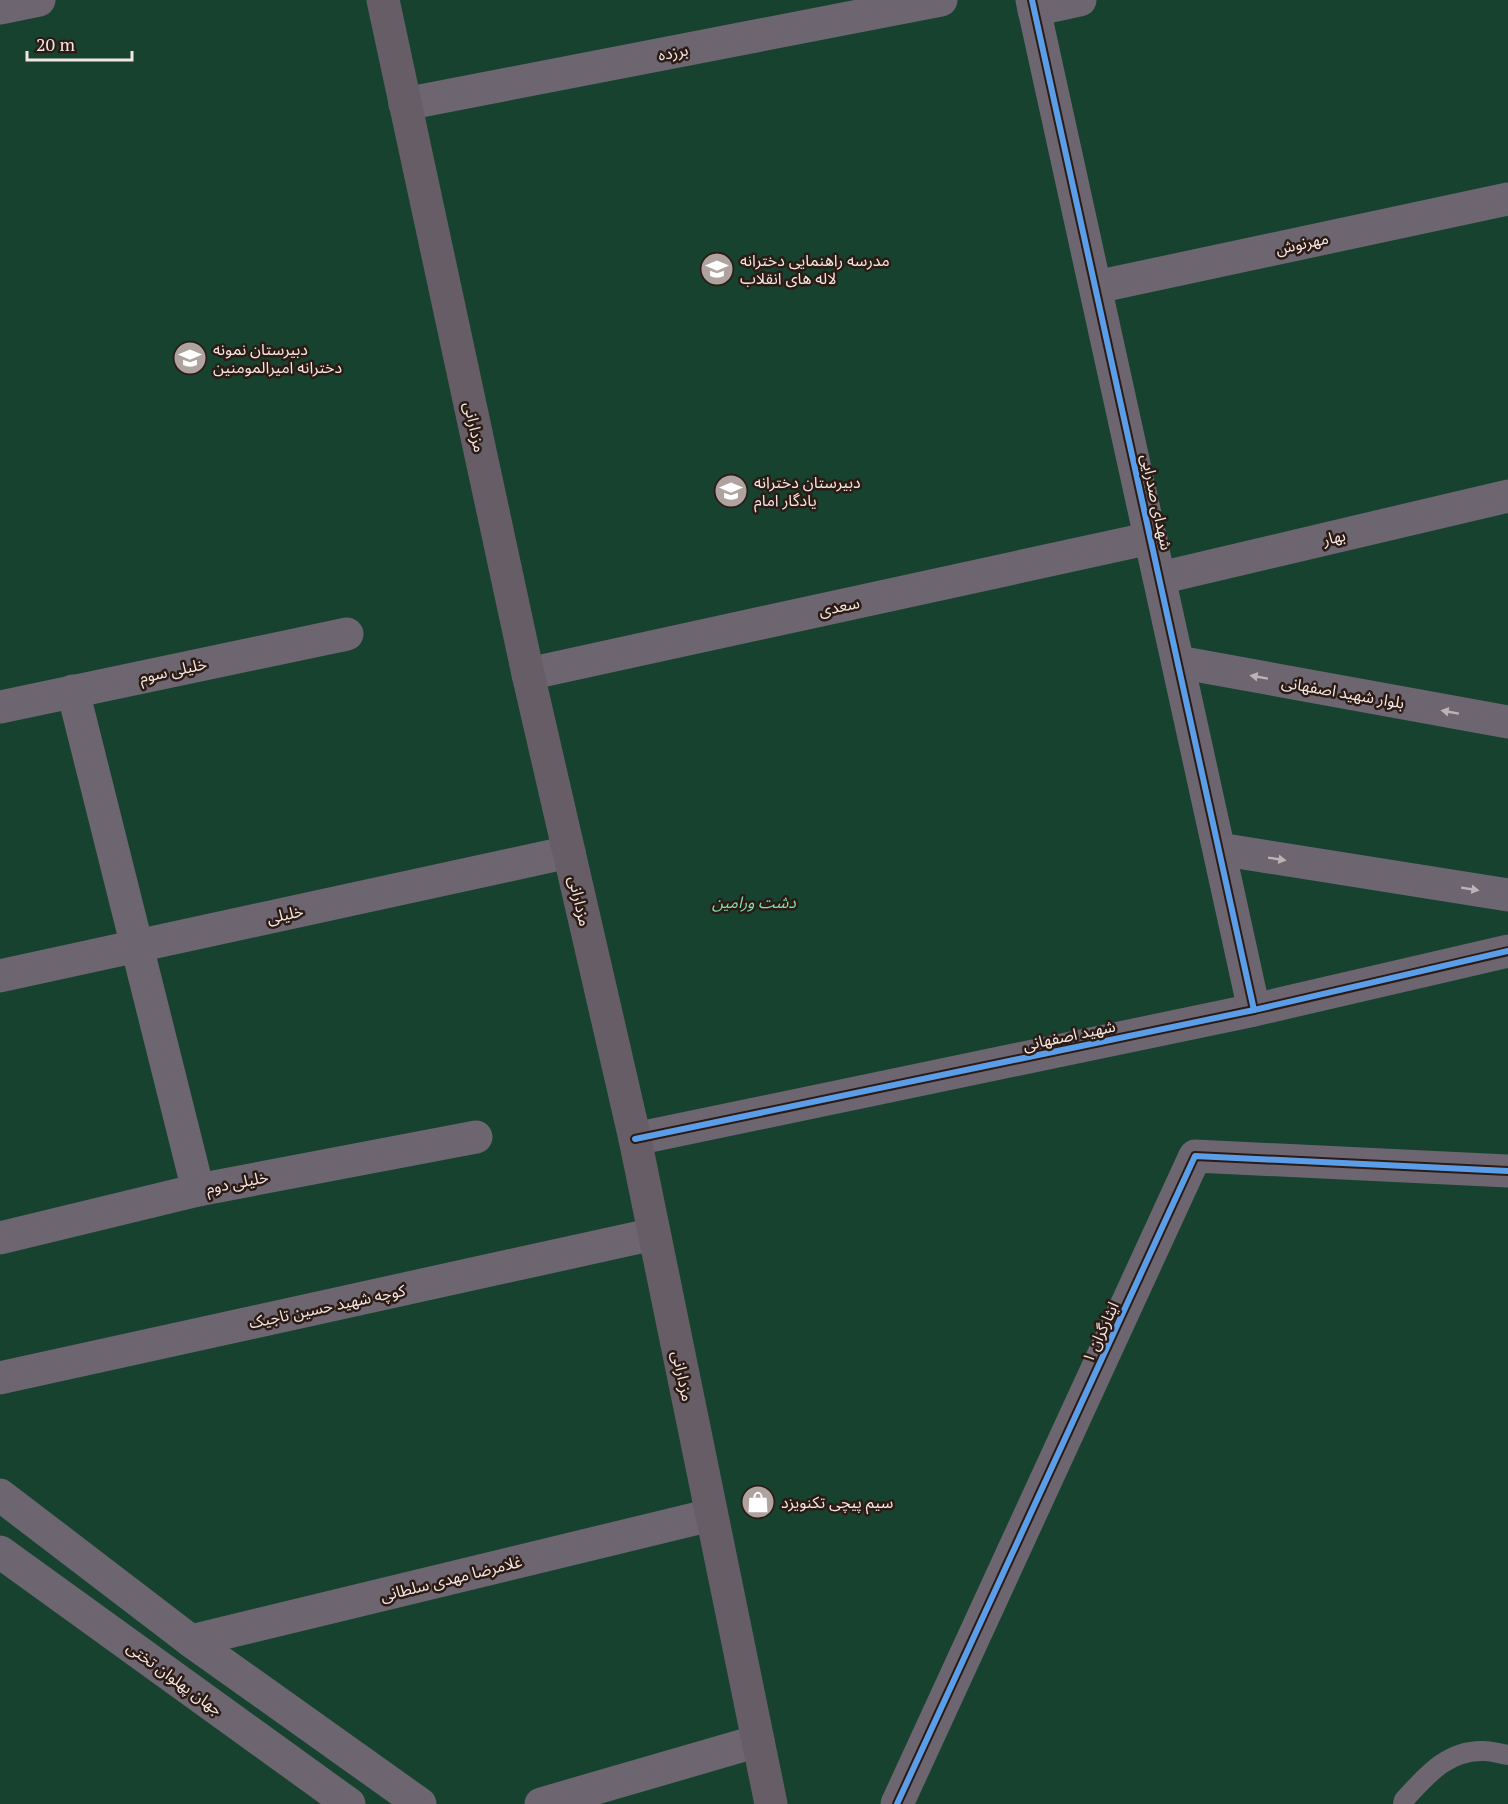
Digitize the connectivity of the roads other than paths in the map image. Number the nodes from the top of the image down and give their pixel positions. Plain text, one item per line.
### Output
1 (39, 0) edge
2 (383, 0) edge
3 (941, 0) edge
4 (1080, 0) edge
5 (1033, 5) edge
6 (0, 9) edge
7 (405, 104) junction
8 (1508, 199) edge
9 (1096, 287) junction
10 (1508, 496) edge
11 (1151, 538) junction
12 (1160, 578) junction
13 (347, 634) dead end
14 (1178, 662) junction
15 (528, 674) junction
16 (73, 690) junction
17 (0, 707) edge
18 (1508, 722) edge
19 (1219, 849) junction
20 (569, 852) junction
21 (1508, 895) edge
22 (137, 946) junction
23 (1508, 951) edge
24 (0, 976) edge
25 (1254, 1010) junction
26 (476, 1137) dead end
27 (635, 1139) junction
28 (1508, 1171) edge
29 (198, 1190) junction
30 (654, 1234) junction
31 (0, 1238) edge
32 (0, 1378) edge
33 (0, 1496) edge
34 (711, 1515) junction
35 (0, 1552) edge
36 (191, 1641) junction
37 (758, 1741) junction
38 (349, 1753) junction
39 (1508, 1755) edge
40 (329, 1798) edge
41 (420, 1804) edge
42 (541, 1804) edge
43 (771, 1804) edge
44 (897, 1804) edge
45 (1403, 1804) edge

1 - 6 street
2 - 7 main road, مزدارانی
3 - 7 street, برزده
4 - 5 street
5 - 9 street, شهدای صدرایی
7 - 15 main road, مزدارانی
8 - 9 street, مهرنوش
9 - 11 street, شهدای صدرایی
10 - 12 street, بهار
11 - 12 street, شهدای صدرایی
11 - 15 street, سعدی
12 - 14 street, شهدای صدرایی
13 - 16 street, خلیلی سوم
18 -> 14 street, بلوار شهید اصفهانی
14 - 19 street, شهدای صدرایی
15 - 20 main road, مزدارانی
16 - 17 street, خلیلی سوم
16 - 22 street
19 -> 21 street
19 - 25 street, شهدای صدرایی
20 - 22 street, خلیلی
20 - 27 main road, مزدارانی
22 - 24 street, خلیلی
22 - 29 street
23 - 25 street, شهید اصفهانی
25 - 27 street, شهید اصفهانی
26 - 29 street, خلیلی دوم
27 - 30 main road, مزدارانی
28 - 44 street, ایثارگران ۱
29 - 31 street, خلیلی دوم
30 - 32 street, کوچه شهید حسین تاجیک
30 - 34 main road, مزدارانی
33 - 36 street
34 - 36 street, غلامرضا مهدی سلطانی
34 - 37 main road, مزدارانی
35 - 40 street, جهان پهلوان تختی
36 - 38 street
37 - 42 street
37 - 43 main road, مزدارانی
38 - 40 street
38 - 41 street
39 - 45 lane

